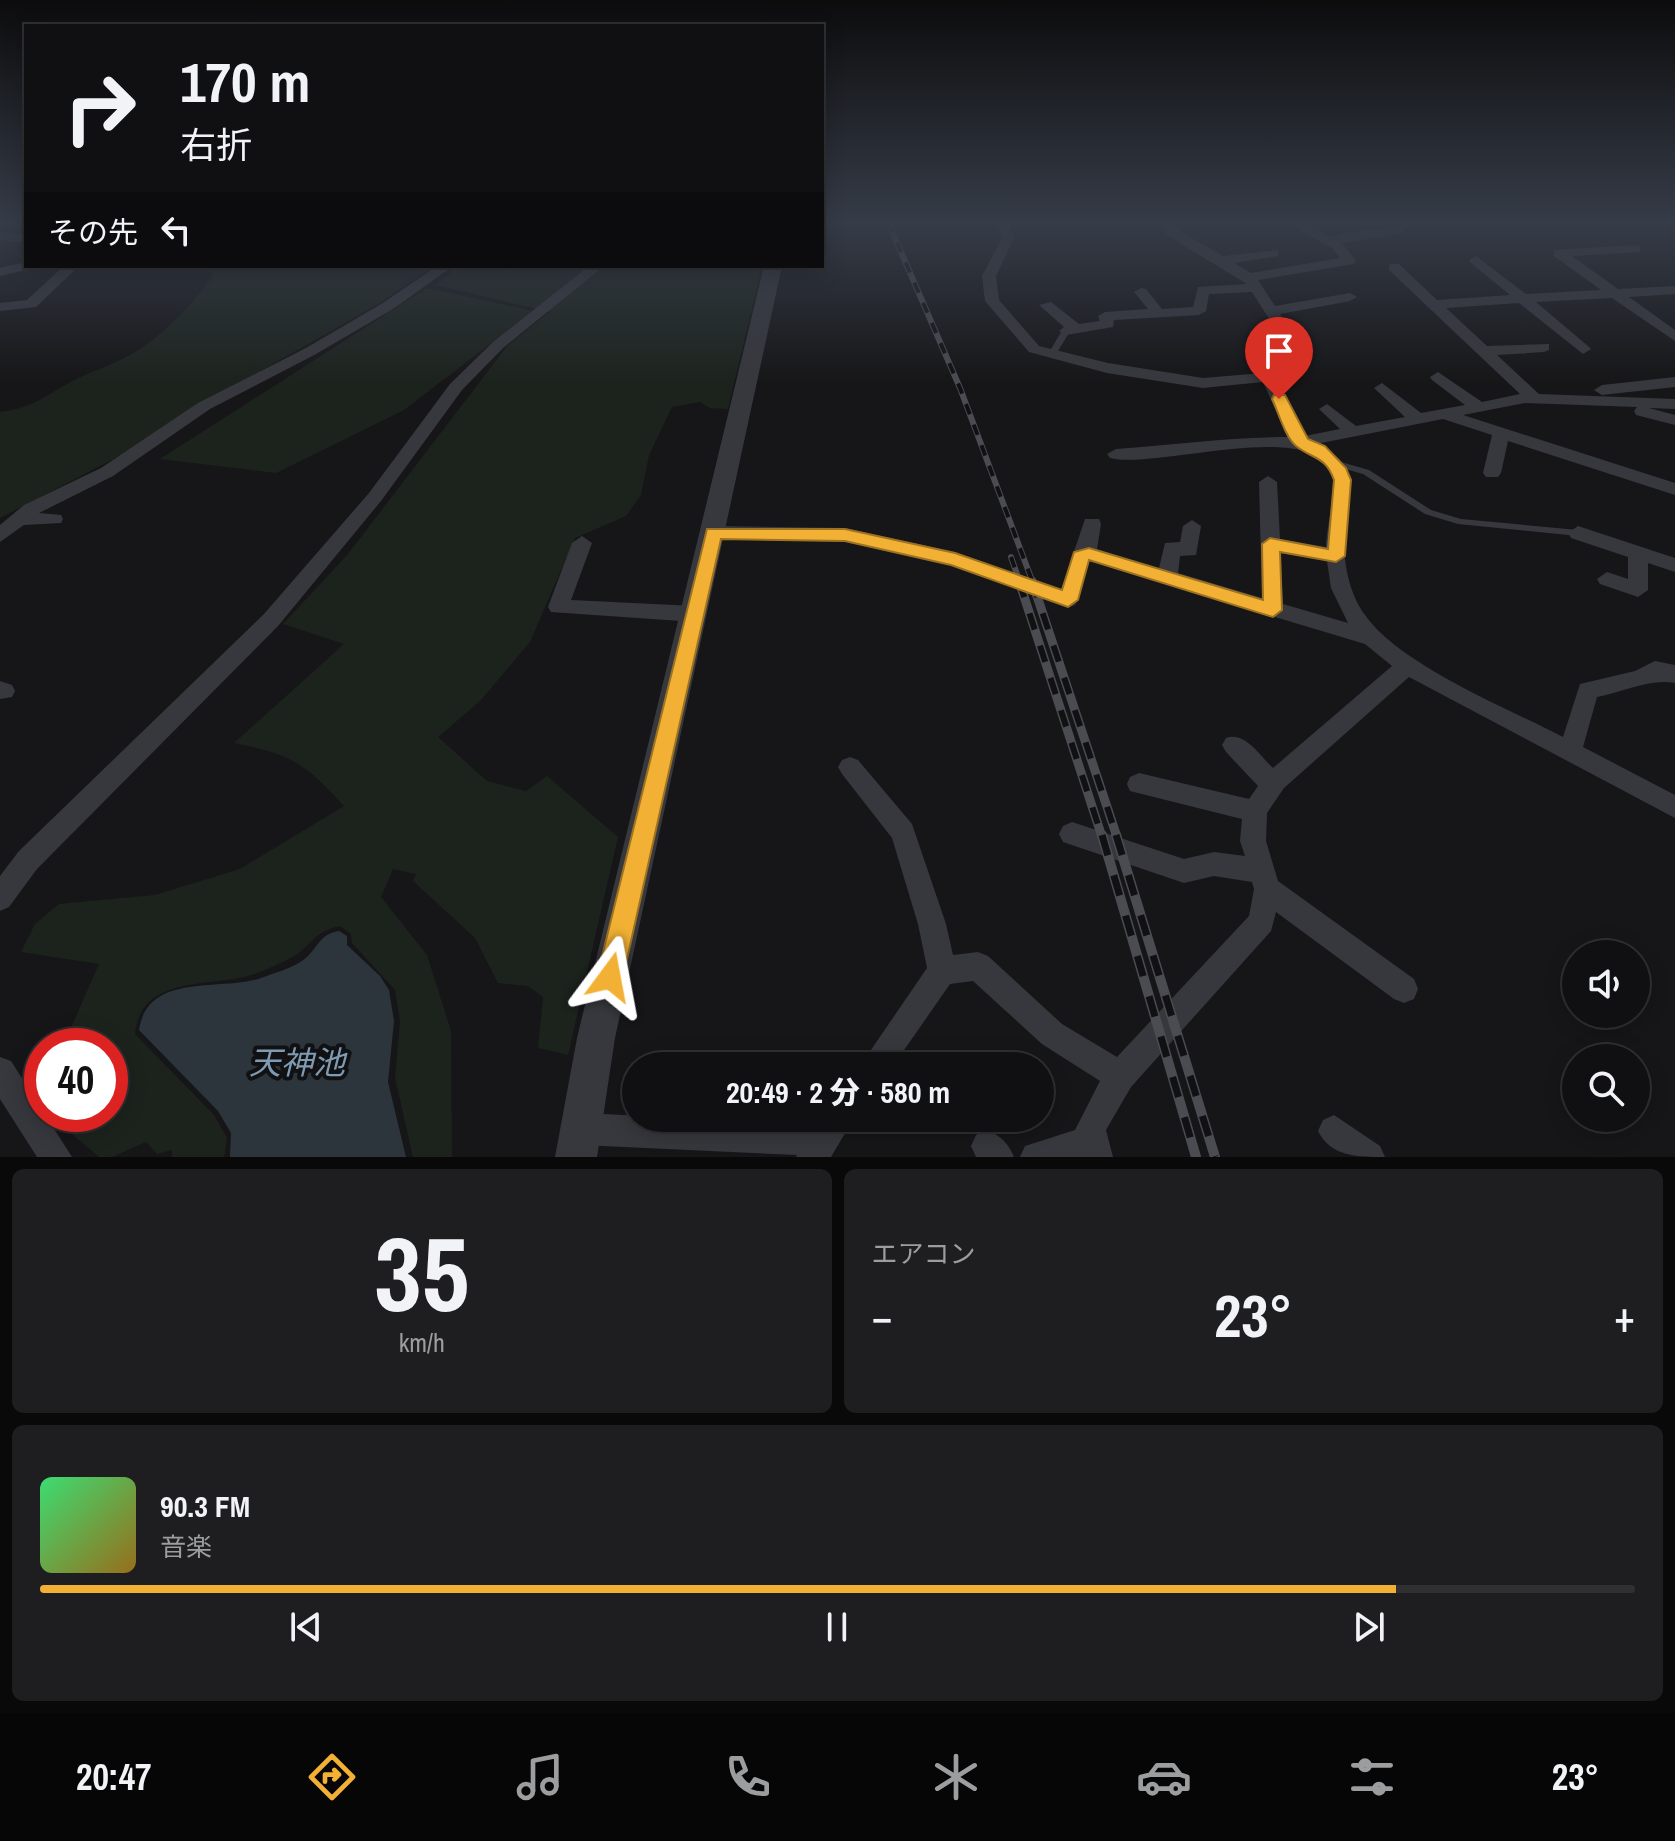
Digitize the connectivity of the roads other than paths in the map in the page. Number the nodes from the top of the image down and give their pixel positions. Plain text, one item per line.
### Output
1 (61, 276) edge
2 (432, 276) edge
3 (584, 276) edge
4 (771, 276) edge
5 (989, 276) edge
6 (1242, 276) edge
7 (1283, 276) edge
8 (1404, 276) edge
9 (1495, 276) edge
10 (1590, 276) edge
11 (1252, 283) junction
12 (1675, 290) edge
13 (1141, 292) dead end
14 (1615, 294) junction
15 (1350, 297) dead end
16 (1523, 299) junction
17 (1434, 304) junction
18 (1046, 305) dead end
19 (0, 307) edge
20 (1271, 311) junction
21 (1158, 313) junction
22 (1071, 330) junction
23 (1675, 337) edge
24 (1544, 347) dead end
25 (1583, 349) dead end
26 (1484, 351) junction
27 (1052, 354) junction
28 (1268, 377) junction
29 (1438, 377) dead end
30 (1675, 382) edge
31 (1382, 388) dead end
32 (1572, 394) junction
33 (1534, 398) junction
34 (1607, 401) junction
35 (1675, 404) edge
36 (1480, 408) junction
37 (1327, 409) dead end
38 (1446, 415) junction
39 (1675, 420) edge
40 (1420, 421) junction
41 (1501, 433) junction
42 (1355, 434) junction
43 (1302, 442) junction
44 (1116, 454) dead end
45 (1332, 462) junction
46 (1492, 473) dead end
47 (1268, 482) dead end
48 (1675, 489) edge
49 (20, 519) junction
50 (54, 519) dead end
51 (1092, 524) dead end
52 (1192, 526) dead end
53 (714, 533) junction
54 (1578, 533) joint
55 (0, 535) edge
56 (582, 543) dead end
57 (1270, 544) junction
58 (1638, 553) junction
59 (1086, 555) junction
60 (1336, 556) junction
61 (1675, 565) edge
62 (1167, 578) junction
63 (1607, 579) dead end
64 (1273, 610) junction
65 (695, 614) junction
66 (1369, 637) junction
67 (1407, 666) junction
68 (1675, 674) edge
69 (1234, 745) dead end
70 (1570, 753) junction
71 (850, 767) dead end
72 (1139, 784) dead end
73 (1273, 785) junction
74 (1675, 807) edge
75 (1255, 811) junction
76 (1072, 834) dead end
77 (1264, 880) junction
78 (0, 898) edge
79 (942, 971) junction
80 (1404, 989) dead end
81 (885, 1052) edge
82 (0, 1072) edge
83 (1120, 1076) junction
84 (1334, 1131) dead end
85 (824, 1138) edge
86 (578, 1143) edge
87 (1095, 1148) edge
88 (56, 1157) edge
89 (1036, 1157) edge
90 (1369, 1157) edge

1 - 19 street
2 - 49 street
3 - 78 street
4 - 53 street
5 - 27 street
6 - 11 street
7 - 11 street
8 - 17 street
9 - 16 street
10 - 14 street
11 - 20 street
11 - 21 street
12 - 14 street
13 - 21 street
14 - 16 street
14 - 23 street
15 - 20 street
16 - 17 street
16 - 25 street
17 - 26 street
18 - 22 street
20 - 28 street
21 - 22 street
22 - 27 lane
24 - 26 street
26 - 33 street
27 - 28 street
28 - 43 street
29 - 36 street
30 - 32 street
31 - 40 street
32 - 33 street
32 - 34 street
33 - 36 street
34 - 35 street
34 - 39 street
36 - 38 street
37 - 42 street
38 - 40 street
38 - 41 street
40 - 42 street
41 - 46 street
41 - 48 street
42 - 43 street
43 - 44 street
43 - 45 street
45 - 54 lane
45 - 60 street
47 - 57 street
49 - 50 street
49 - 55 street
51 - 59 street
52 - 62 street
53 - 59 street
53 - 65 street
54 - 58 street
56 - 65 street
57 - 60 street
57 - 64 street
58 - 61 street
58 - 63 street
59 - 62 street
60 - 66 street
62 - 64 street
64 - 66 street
65 - 86 street
66 - 67 street
67 - 70 street
67 - 73 street
68 - 70 street
69 - 73 street
70 - 74 street
71 - 79 street
72 - 75 street
73 - 75 street
75 - 77 street
76 - 77 street
77 - 80 street
77 - 83 street
79 - 81 street
79 - 83 street
82 - 88 street
83 - 87 street
84 - 90 street
85 - 86 street
87 - 89 street

